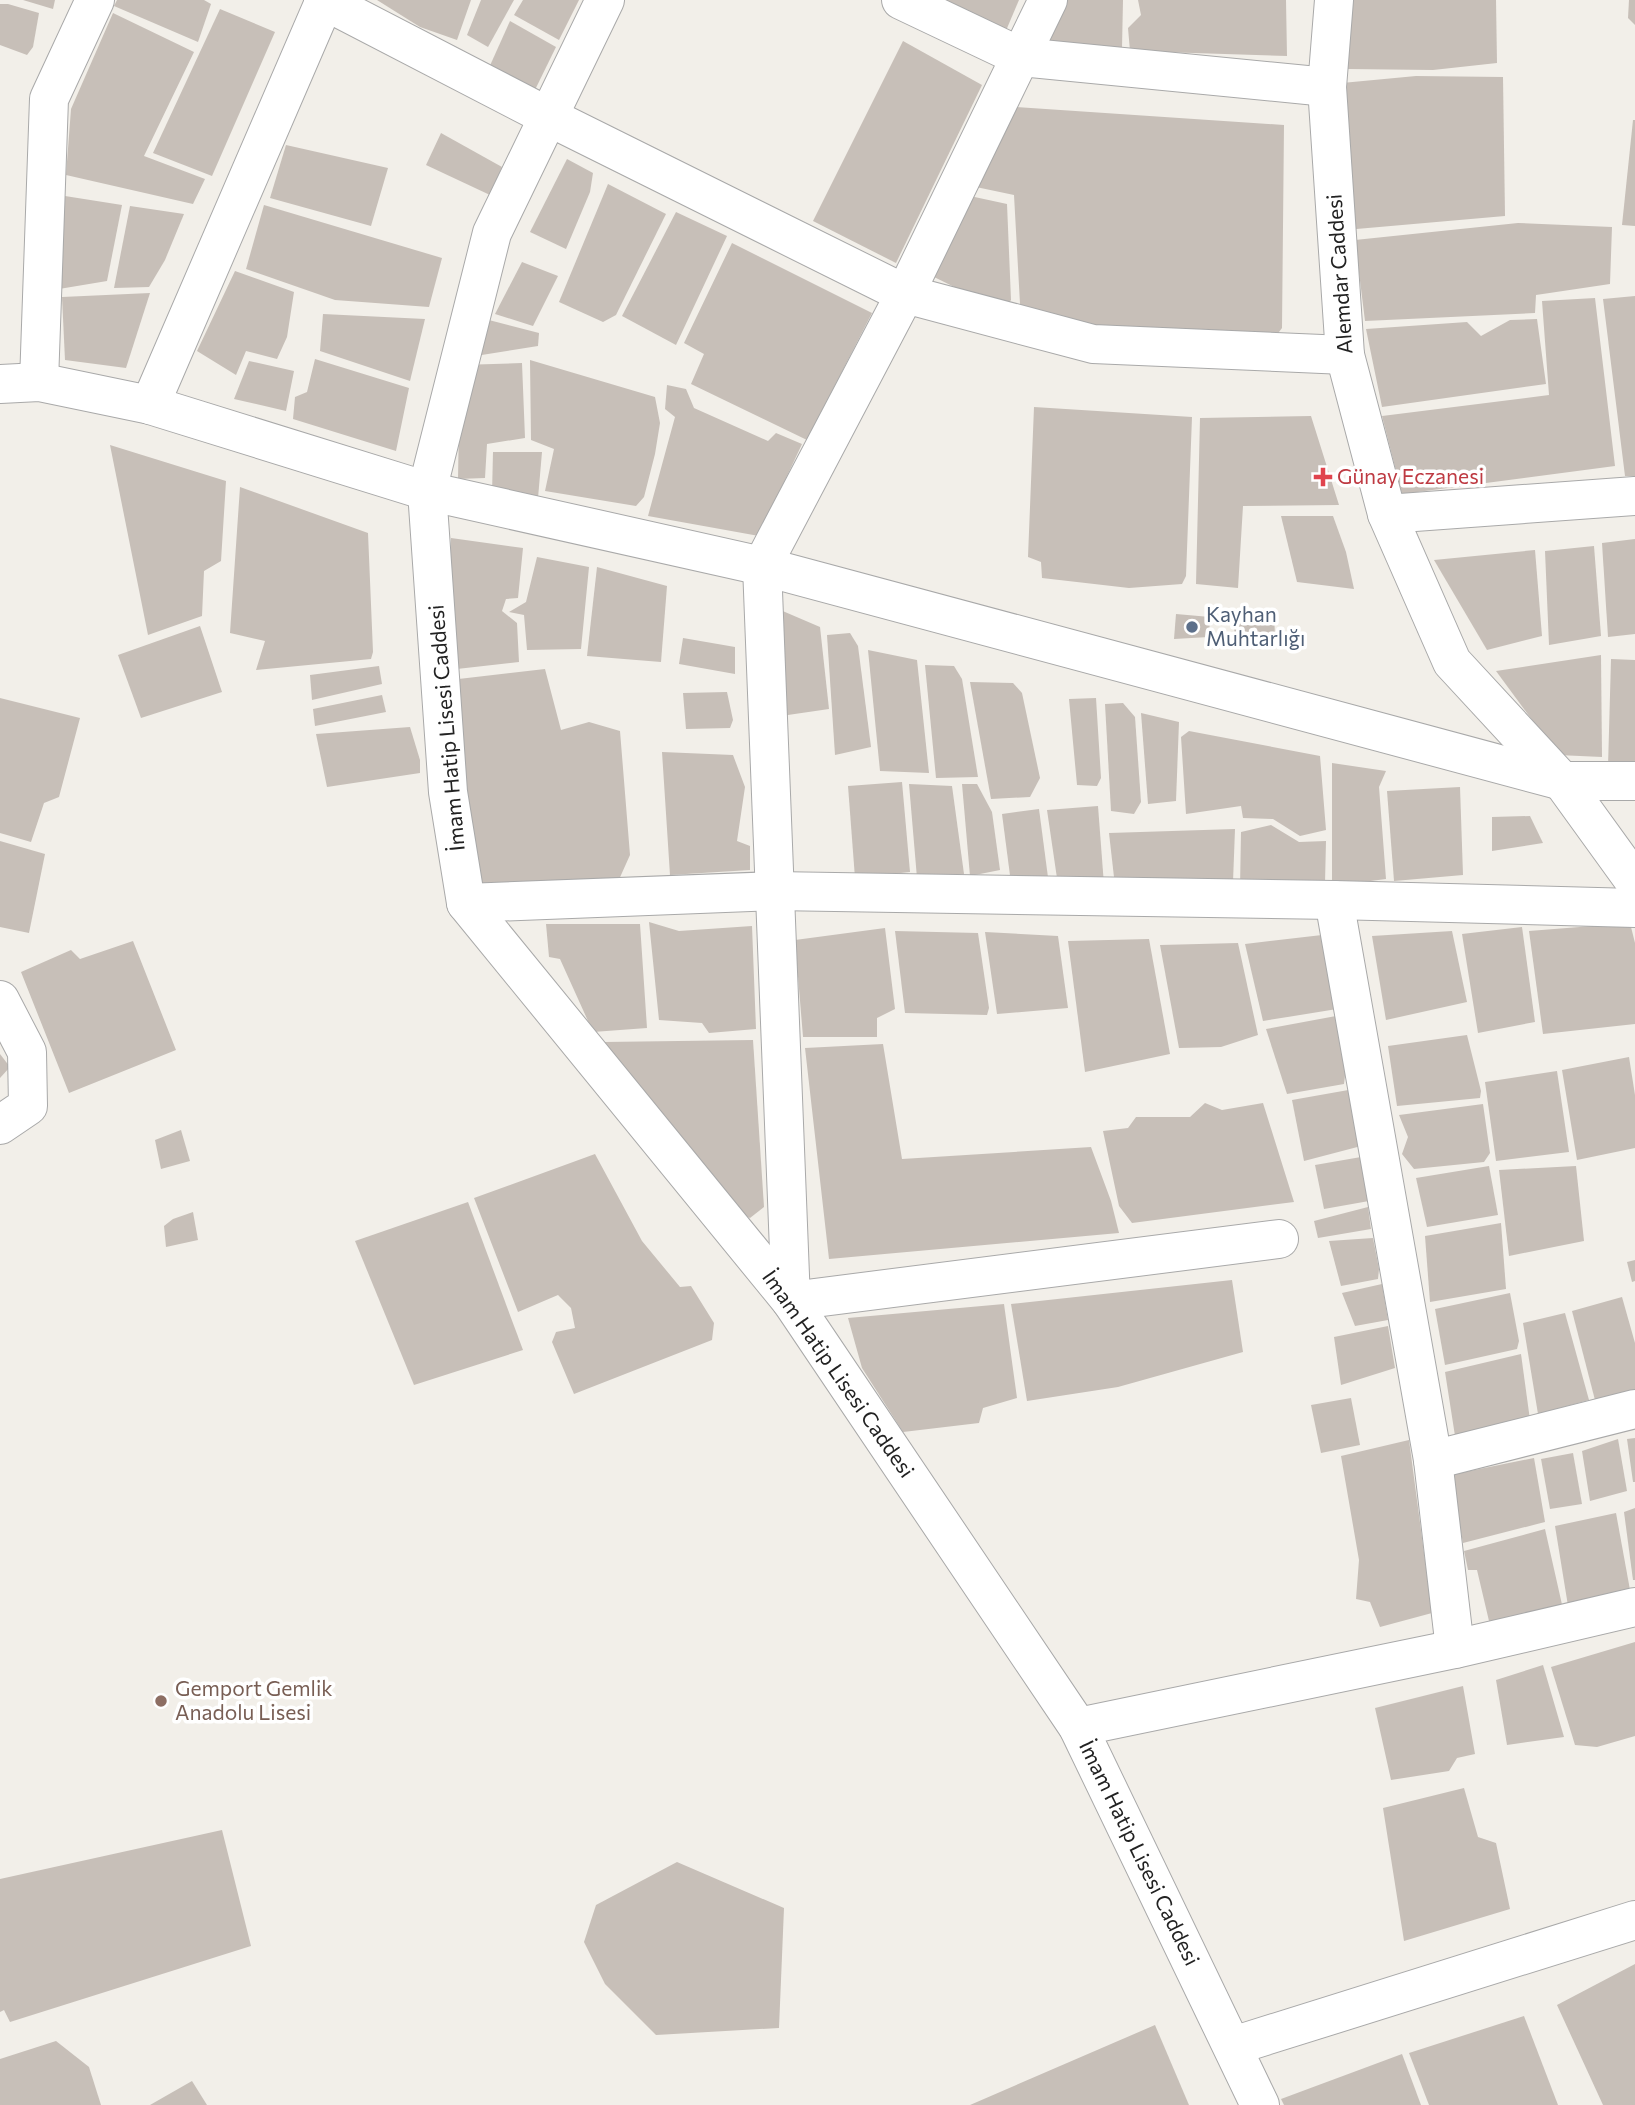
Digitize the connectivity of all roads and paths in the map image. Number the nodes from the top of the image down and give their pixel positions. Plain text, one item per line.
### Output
1 (95, 0) edge
2 (324, 0) edge
3 (605, 0) edge
4 (901, 0) edge
5 (1048, 0) edge
6 (1334, 0) edge
7 (1021, 57) junction
8 (1327, 87) junction
9 (547, 116) junction
10 (905, 295) junction
11 (1345, 355) junction
12 (39, 382) junction
13 (0, 384) edge
14 (150, 405) junction
15 (428, 491) junction
16 (1635, 496) edge
17 (1387, 514) junction
18 (762, 566) junction
19 (1562, 781) junction
20 (1635, 781) edge
21 (1635, 882) edge
22 (774, 891) junction
23 (1334, 900) junction
24 (466, 903) junction
25 (1635, 908) edge
26 (0, 1000) edge
27 (0, 1125) edge
28 (1279, 1239) dead end
29 (791, 1301) junction
30 (1635, 1409) edge
31 (1433, 1460) junction
32 (1635, 1607) edge
33 (1455, 1649) junction
34 (1078, 1727) junction
35 (1635, 1920) edge
36 (1233, 2046) junction
37 (1260, 2105) edge

1 - 12 street
2 - 9 street
2 - 14 street
3 - 9 street, İmam Hatip Lisesi Caddesi
4 - 7 street
5 - 7 street
6 - 8 street, Alemdar Caddesi
7 - 8 street
7 - 10 street
8 - 11 street, Alemdar Caddesi
9 - 10 street
9 - 15 street, İmam Hatip Lisesi Caddesi
10 - 11 street
10 - 18 street
11 - 17 street, Alemdar Caddesi
12 - 13 street
12 - 14 street
14 - 15 street
15 - 18 street
15 - 24 street, İmam Hatip Lisesi Caddesi
16 - 17 street
17 - 19 street, Alemdar Caddesi
18 - 19 street
18 - 22 street
19 - 20 street
19 - 21 street, Alemdar Caddesi
22 - 23 street
22 - 24 street
22 - 29 street
23 - 25 street
23 - 31 street
24 - 29 street, İmam Hatip Lisesi Caddesi
26 - 27 street
28 - 29 street
29 - 34 street, İmam Hatip Lisesi Caddesi
30 - 31 street
31 - 33 street
32 - 33 street
33 - 34 street
34 - 36 street, İmam Hatip Lisesi Caddesi
35 - 36 street
36 - 37 street, İmam Hatip Lisesi Caddesi

